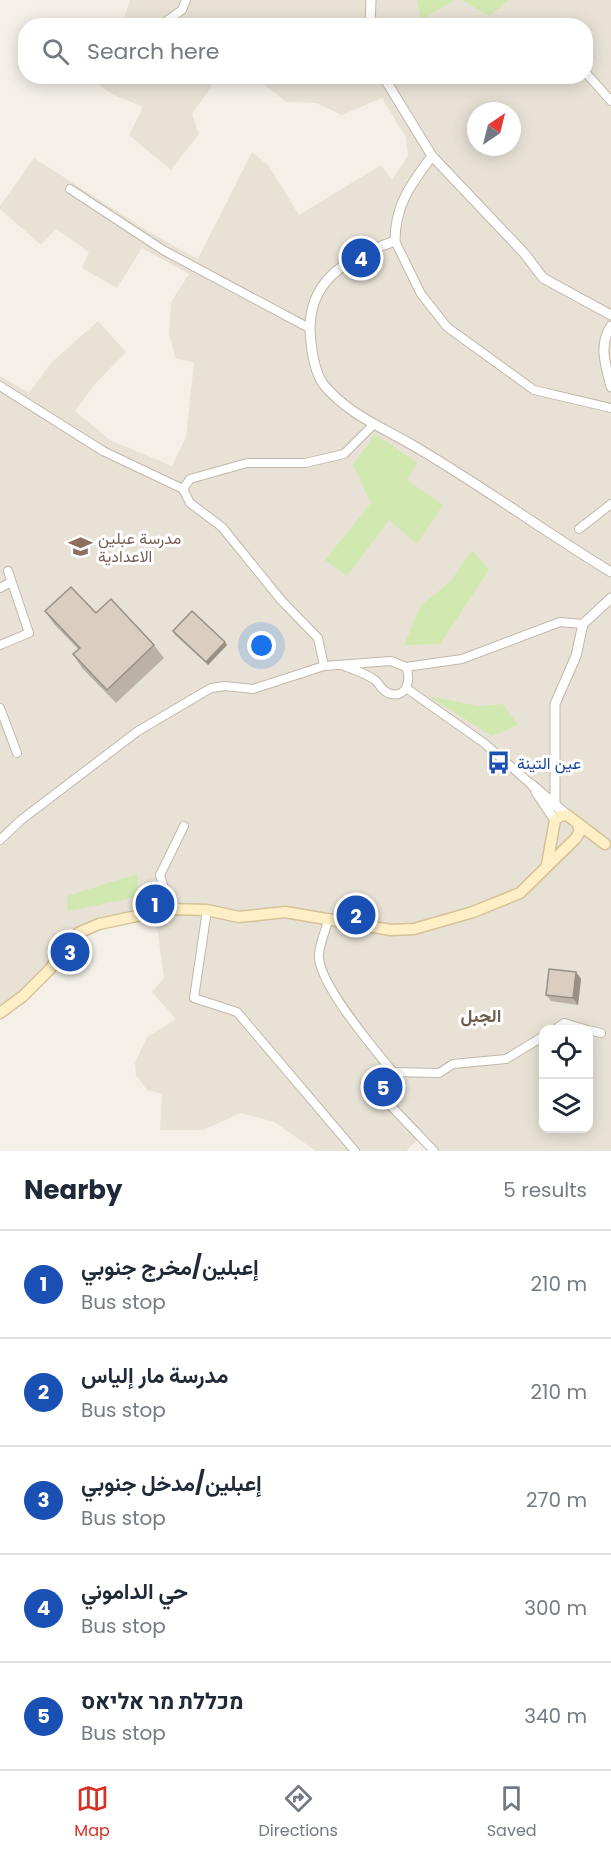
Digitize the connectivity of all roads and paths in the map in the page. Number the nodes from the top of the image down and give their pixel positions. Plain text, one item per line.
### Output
1 (186, 0) edge
2 (371, 0) edge
3 (171, 18) edge
4 (370, 18) edge
5 (593, 81) edge
6 (388, 84) edge
7 (611, 100) edge
8 (432, 156) junction
9 (70, 189) dead end
10 (394, 241) junction
11 (611, 315) edge
12 (611, 326) edge
13 (309, 328) junction
14 (0, 386) edge
15 (611, 387) edge
16 (611, 408) edge
17 (373, 424) junction
18 (183, 489) junction
19 (611, 504) edge
20 (579, 529) dead end
21 (8, 571) dead end
22 (611, 572) edge
23 (11, 582) junction
24 (0, 588) edge
25 (611, 598) edge
26 (583, 624) junction
27 (0, 645) edge
28 (387, 662) junction
29 (324, 666) junction
30 (345, 666) junction
31 (406, 667) junction
32 (378, 681) junction
33 (406, 688) junction
34 (0, 708) edge
35 (17, 753) dead end
36 (532, 785) junction
37 (555, 802) junction
38 (567, 815) junction
39 (555, 825) junction
40 (578, 825) junction
41 (184, 826) dead end
42 (575, 838) junction
43 (0, 840) edge
44 (608, 844) edge
45 (547, 866) junction
46 (170, 909) junction
47 (207, 910) junction
48 (329, 918) junction
49 (0, 1013) edge
50 (593, 1031) edge
51 (601, 1033) dead end
52 (539, 1038) edge
53 (393, 1072) junction
54 (355, 1151) edge
55 (434, 1151) edge

1 - 3 street
2 - 4 street
5 - 7 street
6 - 8 street
8 - 10 street
8 - 11 street
9 - 13 street
10 - 13 street
10 - 16 street
12 - 15 street
13 - 17 street
14 - 18 street
17 - 18 street
17 - 22 street
18 - 29 street
19 - 20 street
21 - 23 street
23 - 24 street
23 - 27 street
25 - 26 street
26 - 31 street
26 - 37 street
28 - 30 street
28 - 31 street
28 - 32 street
29 - 30 street
29 - 43 street
30 - 32 street
31 - 33 street
32 - 33 street
33 - 36 street
34 - 35 street
36 - 37 street
36 - 39 street
37 - 38 street
38 - 39 main road
38 - 40 main road
39 - 42 main road
39 - 45 main road
40 - 42 main road
40 - 44 main road
41 - 46 street
42 - 44 main road
42 - 45 main road
45 - 48 main road
46 - 47 main road
46 - 49 main road
47 - 48 main road
47 - 54 street
48 - 53 street
50 - 51 street
52 - 53 street
53 - 55 street

